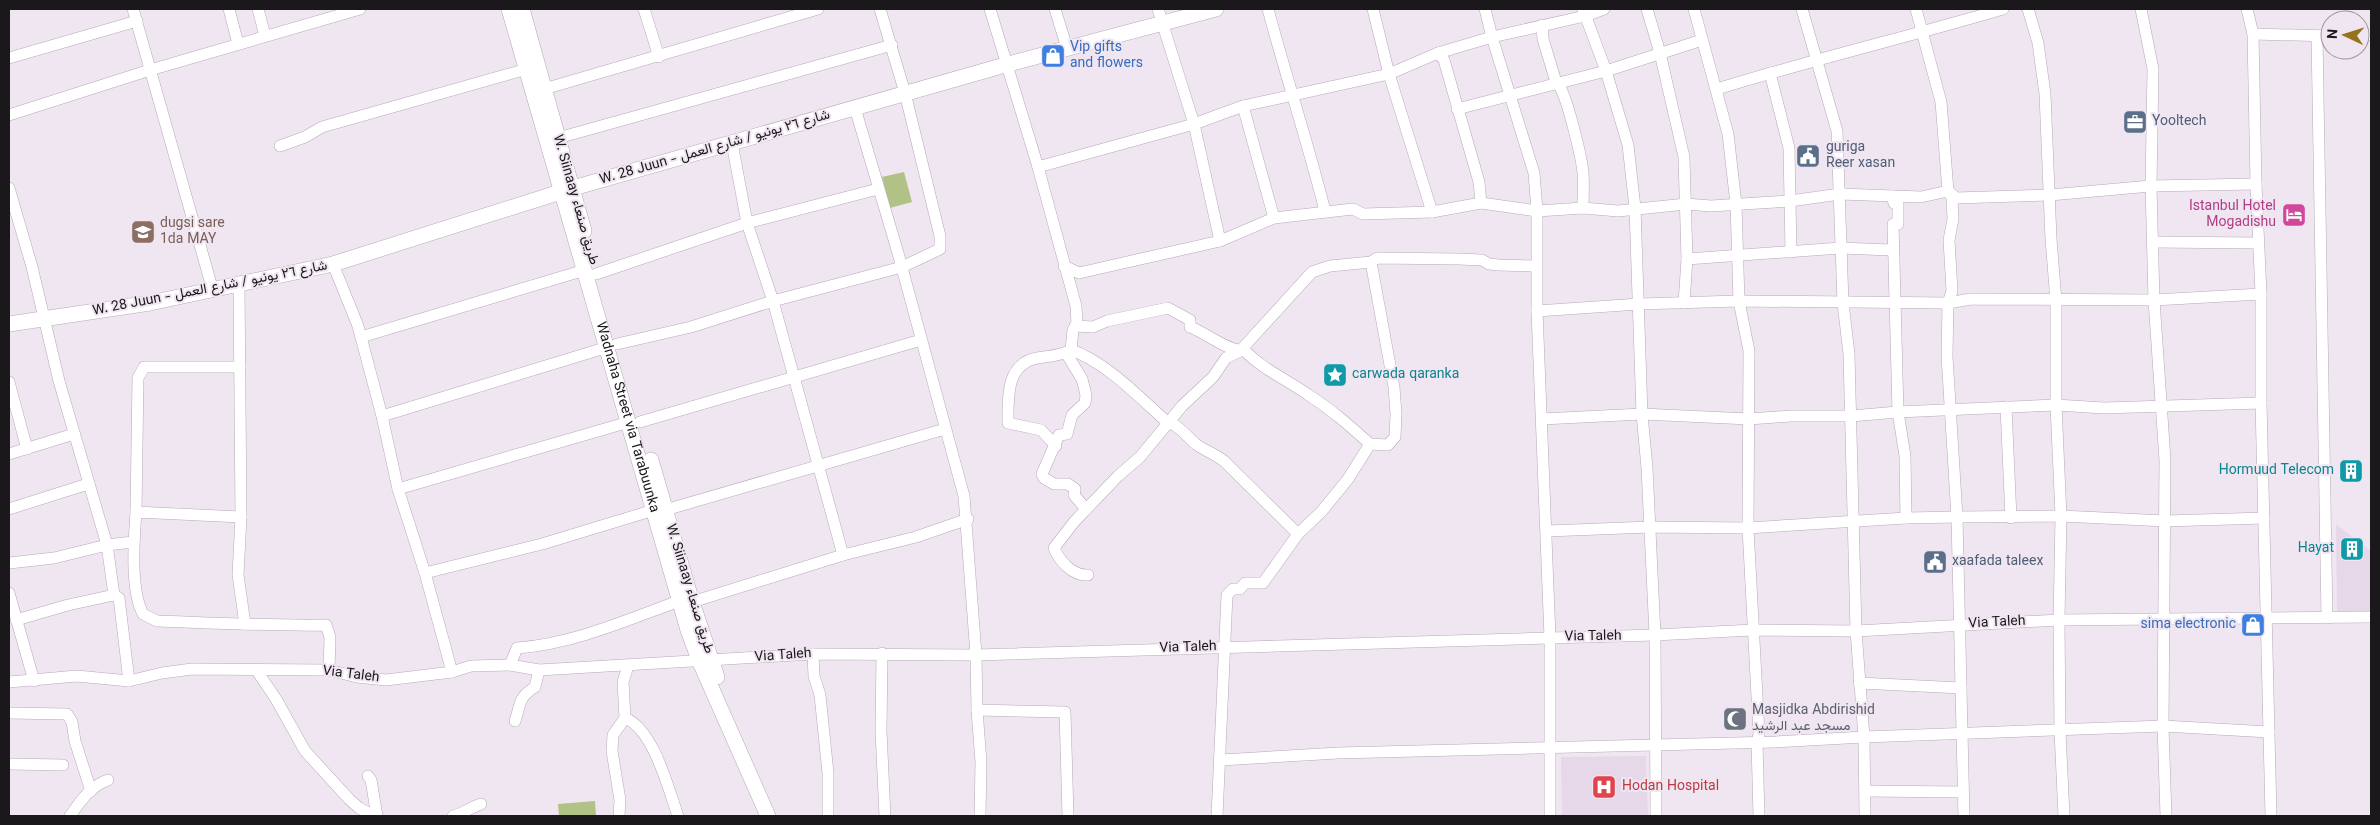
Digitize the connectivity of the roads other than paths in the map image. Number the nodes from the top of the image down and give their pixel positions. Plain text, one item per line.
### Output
1 (133, 9) edge
2 (229, 9) edge
3 (258, 9) edge
4 (360, 9) edge
5 (509, 9) edge
6 (522, 9) edge
7 (644, 9) edge
8 (818, 9) edge
9 (880, 9) edge
10 (990, 9) edge
11 (1055, 9) edge
12 (1158, 9) edge
13 (1216, 9) edge
14 (1268, 9) edge
15 (1373, 9) edge
16 (1485, 9) edge
17 (1604, 9) edge
18 (1647, 9) edge
19 (1694, 9) edge
20 (1802, 9) edge
21 (1916, 9) edge
22 (2003, 9) edge
23 (2028, 9) edge
24 (2141, 9) edge
25 (2247, 9) edge
26 (1584, 12) edge
27 (137, 22) junction
28 (1163, 24) junction
29 (1542, 25) junction
30 (1922, 33) junction
31 (2253, 34) junction
32 (265, 36) junction
33 (2317, 36) joint
34 (1492, 37) junction
35 (1702, 40) junction
36 (238, 44) junction
37 (892, 45) junction
38 (1067, 48) junction
39 (1438, 53) junction
40 (1660, 53) junction
41 (659, 57) junction
42 (9, 58) edge
43 (1818, 60) junction
44 (1005, 65) junction
45 (527, 68) junction
46 (150, 70) junction
47 (1606, 70) junction
48 (1770, 73) junction
49 (1389, 74) junction
50 (1556, 82) junction
51 (544, 89) junction
52 (1717, 90) junction
53 (905, 93) junction
54 (1291, 94) junction
55 (1509, 95) junction
56 (1243, 106) junction
57 (855, 108) junction
58 (1457, 109) junction
59 (9, 115) edge
60 (1194, 124) junction
61 (558, 138) junction
62 (732, 143) junction
63 (280, 146) dead end
64 (1038, 167) junction
65 (2256, 184) junction
66 (2150, 186) junction
67 (9, 188) edge
68 (878, 189) junction
69 (568, 190) junction
70 (1948, 191) junction
71 (1840, 194) junction
72 (1892, 196) junction
73 (2050, 196) junction
74 (1790, 201) junction
75 (1481, 202) junction
76 (1686, 204) junction
77 (1736, 204) junction
78 (1584, 208) junction
79 (1635, 208) junction
80 (1325, 211) junction
81 (1537, 211) junction
82 (1432, 212) junction
83 (1274, 218) junction
84 (747, 223) junction
85 (1220, 241) junction
86 (2154, 242) junction
87 (2258, 243) junction
88 (1894, 244) junction
89 (1841, 248) junction
90 (1791, 252) junction
91 (1736, 255) junction
92 (1687, 259) junction
93 (1371, 262) junction
94 (332, 264) junction
95 (1064, 266) junction
96 (1536, 266) junction
97 (902, 267) junction
98 (590, 272) junction
99 (239, 285) junction
100 (213, 291) junction
101 (2261, 294) junction
102 (2154, 300) junction
103 (773, 301) junction
104 (1739, 301) junction
105 (2056, 301) junction
106 (1684, 303) junction
107 (1843, 303) junction
108 (1896, 303) junction
109 (1948, 303) junction
110 (1639, 304) junction
111 (1537, 311) junction
112 (46, 320) junction
113 (9, 324) edge
114 (1075, 326) junction
115 (361, 338) junction
116 (921, 340) junction
117 (612, 346) junction
118 (1069, 351) junction
119 (1240, 351) junction
120 (240, 368) junction
121 (793, 376) junction
122 (9, 382) edge
123 (2261, 403) junction
124 (2056, 406) junction
125 (2160, 406) junction
126 (2006, 407) junction
127 (1949, 410) junction
128 (1898, 412) junction
129 (1642, 414) junction
130 (382, 416) junction
131 (1851, 416) junction
132 (1542, 419) junction
133 (1749, 419) junction
134 (635, 422) junction
135 (1168, 423) junction
136 (946, 429) junction
137 (74, 434) junction
138 (1370, 444) junction
139 (1056, 446) junction
140 (28, 449) junction
141 (9, 454) edge
142 (817, 466) junction
143 (88, 484) junction
144 (398, 489) junction
145 (9, 509) edge
146 (1086, 509) junction
147 (659, 510) junction
148 (136, 512) junction
149 (2061, 516) junction
150 (241, 517) junction
151 (1957, 517) junction
152 (1906, 518) junction
153 (2012, 518) junction
154 (2264, 518) junction
155 (968, 520) junction
156 (2166, 521) junction
157 (1853, 522) junction
158 (1650, 527) junction
159 (1748, 528) junction
160 (1547, 531) junction
161 (1298, 534) junction
162 (133, 542) junction
163 (107, 545) junction
164 (843, 555) junction
165 (9, 563) edge
166 (425, 573) junction
167 (1088, 574) dead end
168 (9, 593) edge
169 (117, 596) junction
170 (138, 596) junction
171 (685, 602) junction
172 (2266, 617) junction
173 (2371, 617) edge
174 (2327, 618) junction
175 (16, 620) junction
176 (2059, 620) junction
177 (2164, 620) junction
178 (245, 624) junction
179 (1960, 626) junction
180 (1753, 630) junction
181 (1856, 631) junction
182 (1654, 635) junction
183 (1550, 638) junction
184 (1225, 646) junction
185 (882, 653) junction
186 (813, 654) junction
187 (976, 655) junction
188 (704, 660) junction
189 (510, 665) junction
190 (628, 666) junction
191 (329, 670) junction
192 (539, 670) junction
193 (257, 671) junction
194 (452, 672) junction
195 (34, 680) junction
196 (129, 681) junction
197 (9, 682) edge
198 (1859, 683) junction
199 (1961, 688) junction
200 (977, 710) junction
201 (9, 714) edge
202 (625, 718) junction
203 (515, 721) dead end
204 (2163, 726) junction
205 (2060, 731) junction
206 (2269, 732) junction
207 (1962, 734) junction
208 (1864, 737) junction
209 (1757, 742) junction
210 (1657, 745) junction
211 (1550, 747) junction
212 (1220, 760) junction
213 (9, 764) edge
214 (63, 765) dead end
215 (368, 776) dead end
216 (108, 780) dead end
217 (91, 791) junction
218 (1866, 791) junction
219 (1962, 792) junction
220 (481, 804) dead end
221 (828, 814) dead end
222 (70, 816) edge
223 (376, 816) edge
224 (453, 816) edge
225 (619, 816) edge
226 (678, 816) edge
227 (768, 816) edge
228 (776, 816) edge
229 (885, 816) edge
230 (980, 816) edge
231 (1068, 816) edge
232 (1217, 816) edge
233 (1550, 816) edge
234 (1656, 816) edge
235 (1759, 816) edge
236 (1865, 816) edge
237 (1964, 816) edge
238 (2064, 816) edge
239 (2166, 816) edge
240 (2272, 816) edge

1 - 27 street
2 - 36 street
3 - 32 street
4 - 32 street
5 - 45 street
6 - 51 street, W. Siinaay طريق صنعاء
7 - 41 street
8 - 41 street
9 - 37 street
10 - 44 street
11 - 38 street
12 - 28 street
13 - 28 street, W. 28 Juun - شارع ٢٦ يونيو / شارع العمل
14 - 54 street
15 - 49 street
16 - 34 street
17 - 26 street
18 - 40 street
19 - 35 street
20 - 43 street
21 - 30 street
22 - 30 street
23 - 73 street
24 - 66 street
25 - 31 street
26 - 29 street
26 - 47 street
27 - 42 street
27 - 46 street
28 - 38 street, W. 28 Juun - شارع ٢٦ يونيو / شارع العمل
28 - 60 street
29 - 34 street
29 - 50 street
30 - 43 street
30 - 70 street
31 - 33 street
31 - 65 street
32 - 36 street
33 - 174 street
34 - 39 street
34 - 55 street
35 - 40 street
35 - 52 street
36 - 46 street
37 - 53 street
37 - 61 street
38 - 44 street, W. 28 Juun - شارع ٢٦ يونيو / شارع العمل
39 - 49 street
39 - 58 street
40 - 47 street
40 - 76 street
41 - 51 street
43 - 48 street
43 - 71 street
44 - 53 street, W. 28 Juun - شارع ٢٦ يونيو / شارع العمل
44 - 64 street
45 - 63 street
45 - 69 street
46 - 59 street
46 - 100 street
47 - 50 street
47 - 79 street
48 - 52 street
48 - 74 street
49 - 54 street
49 - 82 street
50 - 55 street
50 - 78 street
51 - 61 street, W. Siinaay طريق صنعاء
52 - 77 street
53 - 57 street, W. 28 Juun - شارع ٢٦ يونيو / شارع العمل
53 - 97 street
54 - 56 street
54 - 80 street
55 - 58 street
55 - 81 street
56 - 60 street
56 - 83 street
57 - 62 street, W. 28 Juun - شارع ٢٦ يونيو / شارع العمل
57 - 68 street
58 - 75 street
60 - 64 street
60 - 85 street
61 - 69 street, W. Siinaay طريق صنعاء
62 - 69 street, W. 28 Juun - شارع ٢٦ يونيو / شارع العمل
62 - 84 street
64 - 95 street
65 - 66 street
65 - 87 street
66 - 73 street
66 - 86 street
67 - 112 street
68 - 84 street
68 - 97 street
69 - 94 street, W. 28 Juun - شارع ٢٦ يونيو / شارع العمل
69 - 98 street, W. Siinaay طريق صنعاء
70 - 72 street
70 - 73 street
70 - 109 street
71 - 72 street
71 - 74 street
71 - 89 street
72 - 88 street
73 - 105 street
74 - 77 street
74 - 90 street
75 - 81 street
75 - 82 street
76 - 77 street
76 - 79 street
76 - 92 street
77 - 91 street
78 - 79 street
78 - 81 street
79 - 110 street
80 - 82 street
80 - 83 street
81 - 96 street
83 - 85 street
84 - 98 street
84 - 103 street
85 - 95 street
86 - 87 street
86 - 102 street
87 - 101 street
88 - 89 street
88 - 108 street
89 - 90 street
89 - 107 street
90 - 91 street
91 - 92 street
91 - 104 street
92 - 106 street
93 - 96 street
93 - 119 street
93 - 138 street
94 - 99 street, W. 28 Juun - شارع ٢٦ يونيو / شارع العمل
94 - 115 street
95 - 114 street
96 - 111 street
97 - 103 street
97 - 116 street
98 - 115 street
98 - 117 street, W. Siinaay طريق صنعاء
99 - 100 street, W. 28 Juun - شارع ٢٦ يونيو / شارع العمل
99 - 120 street
100 - 112 street, W. 28 Juun - شارع ٢٦ يونيو / شارع العمل
101 - 102 street
101 - 123 street
102 - 105 street
102 - 125 street
103 - 117 street
103 - 121 street
104 - 106 street
104 - 107 street
104 - 133 street
105 - 109 street
105 - 124 street
106 - 110 street
107 - 108 street
107 - 131 street
108 - 109 street
108 - 128 street
109 - 127 street
110 - 111 street
110 - 129 street
111 - 132 street
112 - 113 street, W. 28 Juun - شارع ٢٦ يونيو / شارع العمل
112 - 137 street
114 - 118 street
114 - 119 street
115 - 130 street
116 - 121 street
116 - 136 street
117 - 130 street
117 - 134 street, W. Siinaay طريق صنعاء
118 - 135 street
118 - 139 street
118 - 139 street
119 - 135 street
119 - 138 street
120 - 148 street
120 - 150 street
121 - 134 street
121 - 142 street
122 - 140 street
123 - 125 street
123 - 154 street
124 - 125 street
124 - 126 street
124 - 149 street
125 - 156 street
126 - 127 street
126 - 153 street
127 - 128 street
127 - 151 street
128 - 131 street
128 - 152 street
129 - 132 street
129 - 133 street
129 - 158 street
130 - 144 street
131 - 133 street
131 - 157 street
132 - 160 street
133 - 159 street
134 - 144 street
134 - 147 street, W. Siinaay طريق صنعاء
135 - 146 street
135 - 161 street
136 - 142 street
136 - 155 street
137 - 140 street
137 - 143 street
138 - 161 street
139 - 146 street
140 - 141 street
142 - 147 street
142 - 164 street
143 - 145 street
143 - 163 street
144 - 166 street
146 - 167 street
147 - 166 street
147 - 171 street, W. Siinaay طريق صنعاء
148 - 150 street
148 - 162 street
149 - 153 street
149 - 156 street
149 - 176 street
150 - 178 street
151 - 152 street
151 - 153 street
151 - 179 street
152 - 157 street
154 - 156 street
154 - 172 street
155 - 164 street
155 - 187 street
156 - 177 street
157 - 159 street
157 - 181 street
158 - 159 street
158 - 160 street
158 - 182 street
159 - 180 street
160 - 183 street
161 - 184 street
162 - 163 street
162 - 170 street
163 - 165 street
163 - 169 street
164 - 171 street
166 - 194 street
168 - 175 street
169 - 170 street
169 - 175 street
169 - 196 street
170 - 178 street
171 - 188 street, W. Siinaay طريق صنعاء
171 - 189 street
172 - 174 street, Via Taleh
172 - 177 street, Via Taleh
172 - 206 street
173 - 174 street, Via Taleh
175 - 195 street
176 - 177 street, Via Taleh
176 - 179 street, Via Taleh
176 - 205 street
177 - 204 street
178 - 191 street
179 - 181 street, Via Taleh
179 - 199 street
180 - 181 street, Via Taleh
180 - 182 street, Via Taleh
180 - 209 street
181 - 198 street
182 - 183 street, Via Taleh
182 - 210 street
183 - 184 street, Via Taleh
183 - 211 street
184 - 187 street, Via Taleh
184 - 212 street
185 - 186 street, Via Taleh
185 - 187 street, Via Taleh
185 - 229 street
186 - 188 street, Via Taleh
186 - 221 street
187 - 200 street
188 - 190 street, Via Taleh
188 - 227 street
188 - 228 street, W. Siinaay طريق صنعاء
189 - 192 street, Via Taleh
189 - 194 street, Via Taleh
190 - 192 street, Via Taleh
190 - 202 street
191 - 193 street, Via Taleh
191 - 194 street, Via Taleh
192 - 203 street
193 - 196 street, Via Taleh
193 - 223 street
195 - 196 street, Via Taleh
195 - 197 street, Via Taleh
198 - 199 street
198 - 208 street
199 - 207 street
200 - 230 street
200 - 231 street
201 - 217 street
202 - 225 street
202 - 226 street
204 - 205 street
204 - 206 street
204 - 239 street
205 - 207 street
205 - 238 street
206 - 240 street
207 - 208 street
207 - 219 street
208 - 209 street
208 - 218 street
209 - 210 street
209 - 235 street
210 - 211 street
210 - 234 street
211 - 212 street
211 - 233 street
212 - 232 street
213 - 214 street
215 - 223 street
216 - 217 street
217 - 222 street
218 - 219 street
218 - 236 street
219 - 237 street
220 - 224 street

